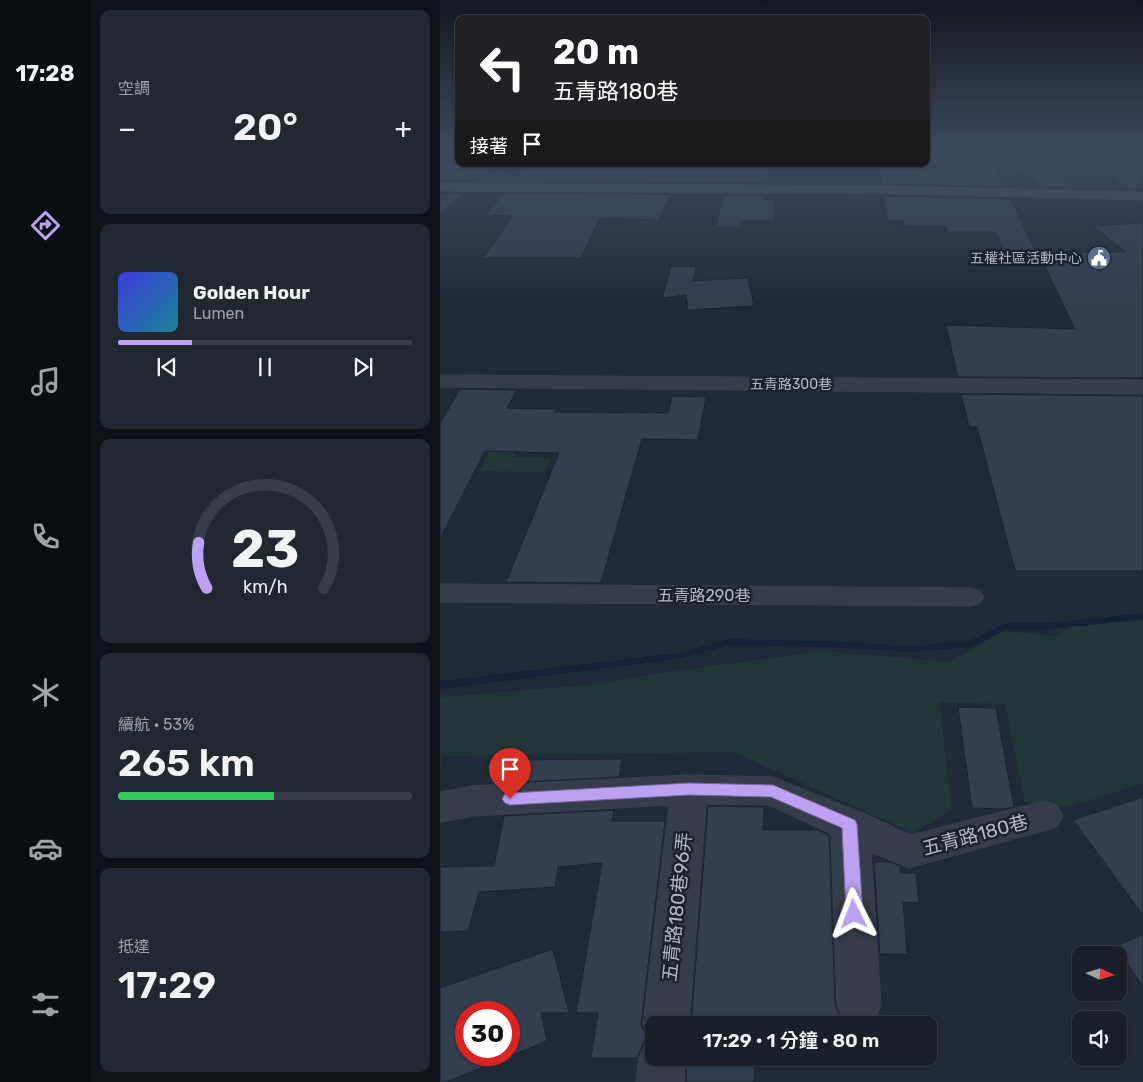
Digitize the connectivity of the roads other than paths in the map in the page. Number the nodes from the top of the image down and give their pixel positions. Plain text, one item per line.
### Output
1 (440, 381) edge
2 (1143, 387) edge
3 (440, 593) edge
4 (969, 597) dead end
5 (689, 789) junction
6 (440, 807) edge
7 (1044, 816) dead end
8 (850, 824) junction
9 (859, 1005) dead end
10 (667, 1016) edge
11 (661, 1066) edge
12 (660, 1082) edge

1 - 2 street, 五青路300巷
3 - 4 street, 五青路290巷
5 - 6 street, 五青路180巷
5 - 8 street, 五青路180巷
5 - 10 street, 五青路180巷96弄
7 - 8 street, 五青路180巷
8 - 9 street
11 - 12 street

